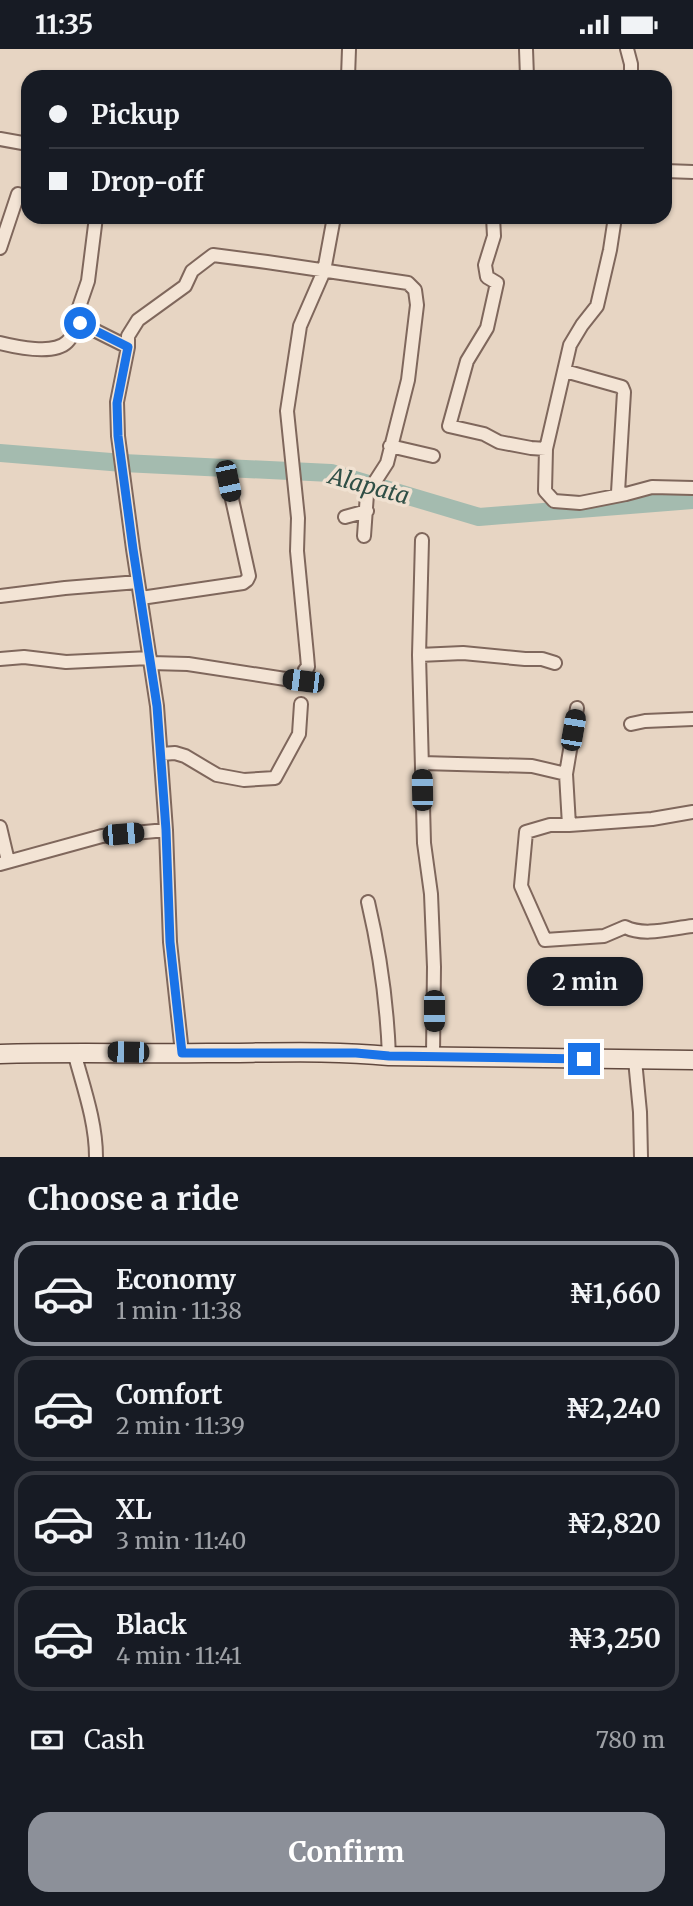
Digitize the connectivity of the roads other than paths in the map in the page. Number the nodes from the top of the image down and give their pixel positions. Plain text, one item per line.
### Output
1 (349, 49) edge
2 (526, 49) edge
3 (627, 49) edge
4 (348, 70) edge
5 (527, 70) edge
6 (631, 70) edge
7 (0, 139) edge
8 (21, 143) edge
9 (672, 171) edge
10 (693, 172) edge
11 (18, 194) dead end
12 (95, 224) edge
13 (333, 224) edge
14 (494, 224) edge
15 (614, 224) edge
16 (0, 248) edge
17 (324, 271) junction
18 (80, 323) junction
19 (0, 343) edge
20 (128, 347) junction
21 (565, 371) junction
22 (390, 446) junction
23 (546, 449) junction
24 (433, 456) dead end
25 (228, 481) dead end
26 (693, 488) edge
27 (626, 494) junction
28 (367, 511) junction
29 (345, 517) dead end
30 (364, 536) dead end
31 (422, 540) dead end
32 (138, 582) junction
33 (0, 596) edge
34 (141, 598) junction
35 (419, 655) junction
36 (0, 659) edge
37 (150, 660) junction
38 (555, 663) dead end
39 (301, 704) dead end
40 (577, 708) dead end
41 (693, 719) edge
42 (631, 724) dead end
43 (161, 754) junction
44 (422, 763) junction
45 (566, 774) junction
46 (693, 812) edge
47 (569, 825) junction
48 (0, 827) edge
49 (166, 830) junction
50 (4, 863) edge
51 (368, 902) dead end
52 (693, 926) edge
53 (74, 1052) junction
54 (182, 1053) junction
55 (0, 1054) edge
56 (433, 1055) junction
57 (389, 1056) junction
58 (693, 1060) edge
59 (635, 1061) junction
60 (96, 1157) edge
61 (641, 1157) edge

1 - 4 street
2 - 5 street
3 - 6 street
7 - 8 street
9 - 10 street
11 - 16 street
12 - 18 street
13 - 17 street
14 - 23 street
15 - 21 street
17 - 20 street
17 - 22 street
17 - 37 street
18 - 19 street
18 - 20 street
20 - 32 street
21 - 23 street
21 - 27 street
22 - 24 street
22 - 28 street
23 - 27 street
25 - 34 street
26 - 27 street
28 - 29 street
28 - 30 street
31 - 35 street
32 - 33 street
32 - 34 street
34 - 37 street
35 - 38 street
35 - 44 street
36 - 37 street
37 - 43 street
39 - 43 street
40 - 45 street
41 - 42 street
43 - 49 street
44 - 45 street
44 - 56 street
45 - 47 street
46 - 47 street
47 - 52 street
48 - 50 street
49 - 50 street
49 - 54 street
51 - 57 street
53 - 54 main road
53 - 55 main road
53 - 60 street
54 - 57 main road
56 - 57 main road
56 - 59 main road
58 - 59 main road
59 - 61 street

